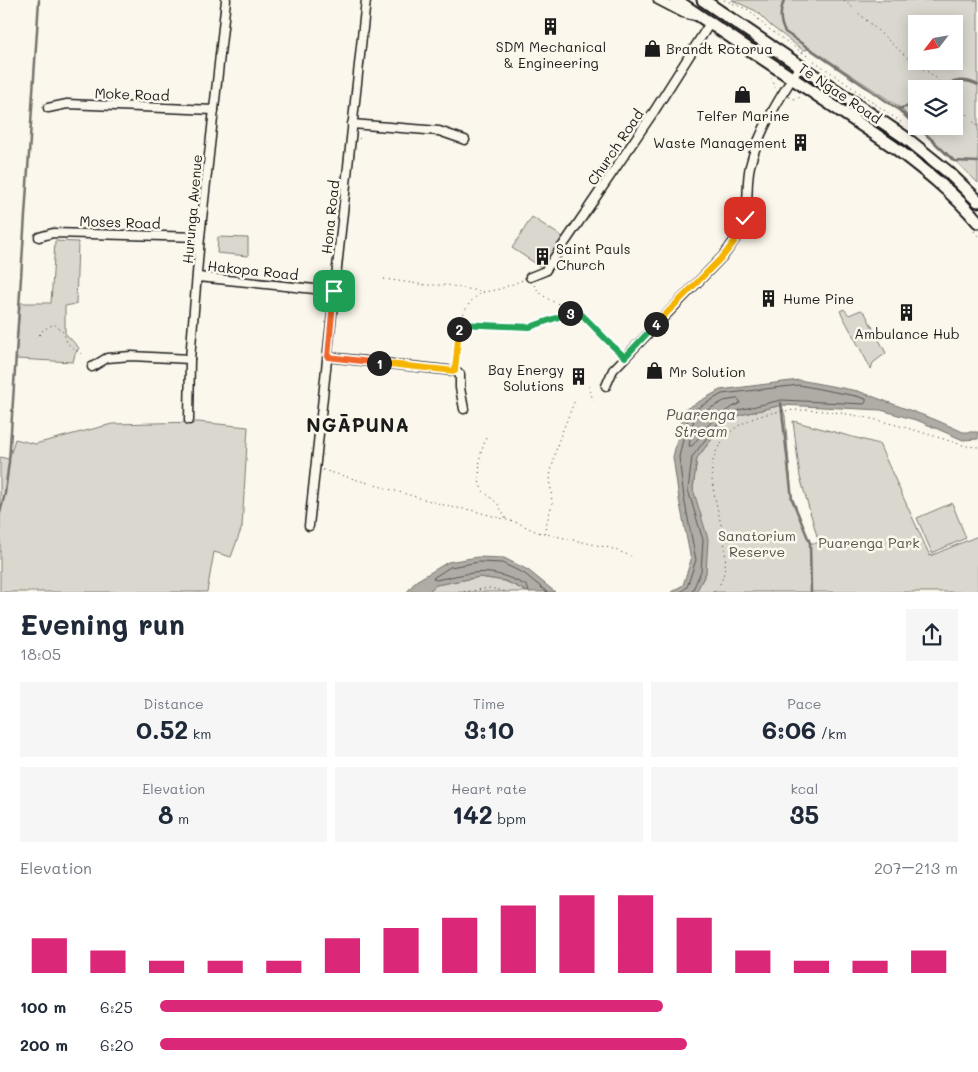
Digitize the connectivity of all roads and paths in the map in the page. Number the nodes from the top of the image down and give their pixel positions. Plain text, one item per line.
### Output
1 (226, 0) edge
2 (366, 0) edge
3 (658, 0) edge
4 (676, 0) edge
5 (703, 0) edge
6 (844, 0) edge
7 (706, 20) junction
8 (800, 66) junction
9 (770, 74) dead end
10 (792, 78) junction
11 (938, 80) edge
12 (777, 89) dead end
13 (790, 97) dead end
14 (805, 98) dead end
15 (48, 108) dead end
16 (214, 110) junction
17 (963, 110) edge
18 (352, 124) junction
19 (978, 127) edge
20 (465, 140) dead end
21 (978, 200) edge
22 (976, 221) edge
23 (978, 236) edge
24 (39, 237) dead end
25 (200, 237) junction
26 (198, 277) junction
27 (530, 277) junction
28 (384, 279) dead end
29 (334, 291) junction
30 (484, 292) junction
31 (579, 312) junction
32 (460, 324) junction
33 (36, 338) dead end
34 (81, 354) dead end
35 (328, 357) junction
36 (625, 357) junction
37 (190, 359) junction
38 (92, 367) dead end
39 (455, 371) junction
40 (589, 386) dead end
41 (606, 386) dead end
42 (576, 400) dead end
43 (594, 400) dead end
44 (464, 409) dead end
45 (189, 420) dead end
46 (486, 438) dead end
47 (978, 447) edge
48 (315, 468) junction
49 (506, 520) junction
50 (309, 526) dead end
51 (544, 533) junction
52 (631, 556) dead end
53 (464, 592) edge
54 (506, 592) edge
55 (714, 592) edge

1 - 16 street, Hurunga Avenue
2 - 18 street, Hona Road
3 - 7 street
4 - 7 highway, Te Ngae Road
5 - 8 highway, Te Ngae Road
6 - 11 path
7 - 10 highway, Te Ngae Road
7 - 27 street, Church Road
8 - 10 street
8 - 21 highway, Te Ngae Road
9 - 12 path
10 - 22 highway, Te Ngae Road
10 - 36 street
13 - 14 path
15 - 16 street, Moke Road
16 - 25 street, Hurunga Avenue
17 - 19 path
18 - 20 street
18 - 29 street, Hona Road
22 - 23 path
24 - 25 street, Moses Road
25 - 26 street, Hurunga Avenue
26 - 29 street, Hakopa Road
26 - 37 street, Hurunga Avenue
27 - 30 path
27 - 31 path
28 - 30 path
29 - 35 street, Hona Road
30 - 32 path
31 - 32 path
31 - 36 path
32 - 39 path
33 - 34 path
35 - 39 street
35 - 48 street, Hona Road
36 - 41 street
37 - 38 street
37 - 45 street, Hurunga Avenue
39 - 44 street
40 - 43 path
42 - 51 path
46 - 49 path
47 - 55 path
48 - 49 path
48 - 50 street, Hona Road
49 - 51 path
51 - 52 path
53 - 54 path

